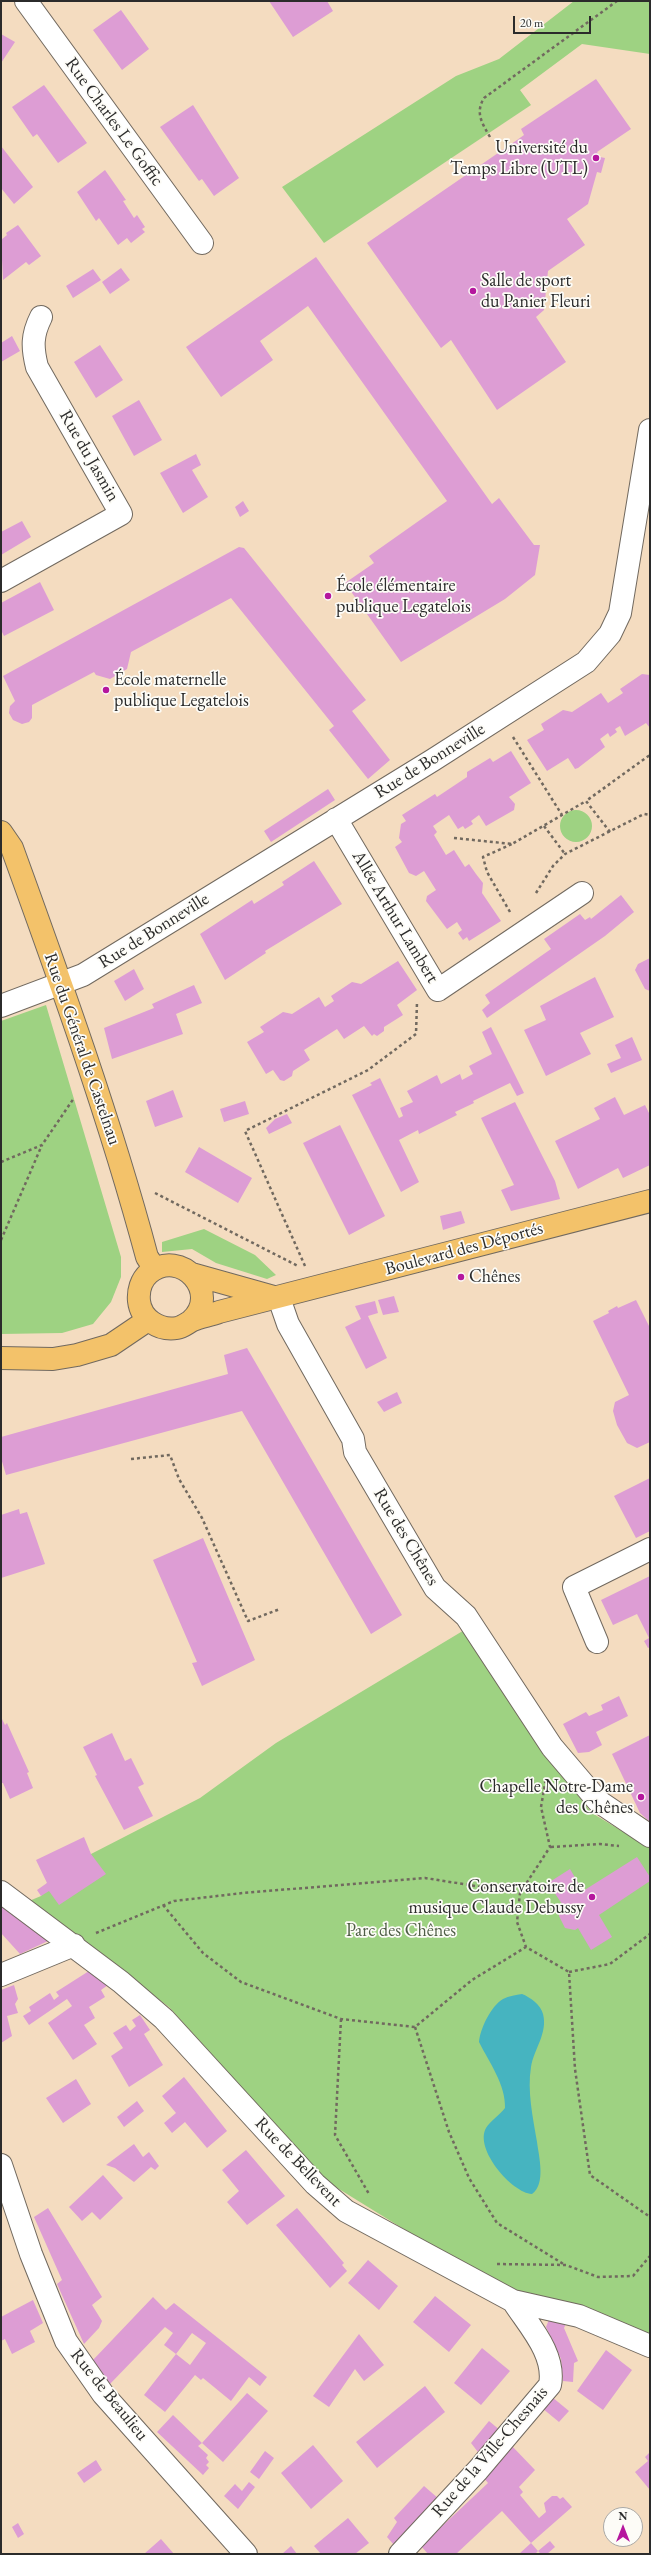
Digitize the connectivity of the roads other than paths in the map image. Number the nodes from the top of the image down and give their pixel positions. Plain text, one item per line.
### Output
1 (26, 1) edge
2 (202, 243) dead end
3 (41, 317) dead end
4 (650, 430) edge
5 (1, 580) edge
6 (336, 819) junction
7 (1, 832) edge
8 (582, 893) dead end
9 (61, 984) junction
10 (1, 1006) edge
11 (650, 1201) edge
12 (155, 1269) junction
13 (192, 1274) junction
14 (279, 1298) junction
15 (148, 1320) junction
16 (191, 1321) junction
17 (1, 1358) edge
18 (650, 1549) edge
19 (597, 1642) dead end
20 (650, 1836) edge
21 (1, 1892) edge
22 (74, 1946) junction
23 (1, 1975) edge
24 (1, 2165) edge
25 (513, 2301) junction
26 (650, 2346) edge
27 (246, 2554) edge
28 (400, 2554) edge

1 - 2 street, Rue Charles Le Goffic
3 - 5 street, Rue du Jasmin
4 - 6 street, Rue de Bonneville
6 - 8 street, Allée Arthur Lambert
6 - 9 street, Rue de Bonneville
7 - 9 main road, Rue du Général de Castelnau
9 - 10 street, Rue de Bonneville
9 - 12 main road, Rue du Général de Castelnau
11 - 14 main road, Boulevard des Déportés
12 - 13 main road
12 - 15 main road
13 - 14 main road
13 - 16 main road
14 - 16 main road, Boulevard des Déportés
14 - 20 street, Rue des Chênes
15 - 16 main road
15 - 17 main road
18 - 19 street
21 - 22 street, Rue de Bellevent
22 - 23 street
22 - 25 street, Rue de Bellevent
24 - 27 street, Rue de Beaulieu
25 - 26 street, Rue de Bellevent
25 - 28 street, Rue de la Ville-Chesnais

